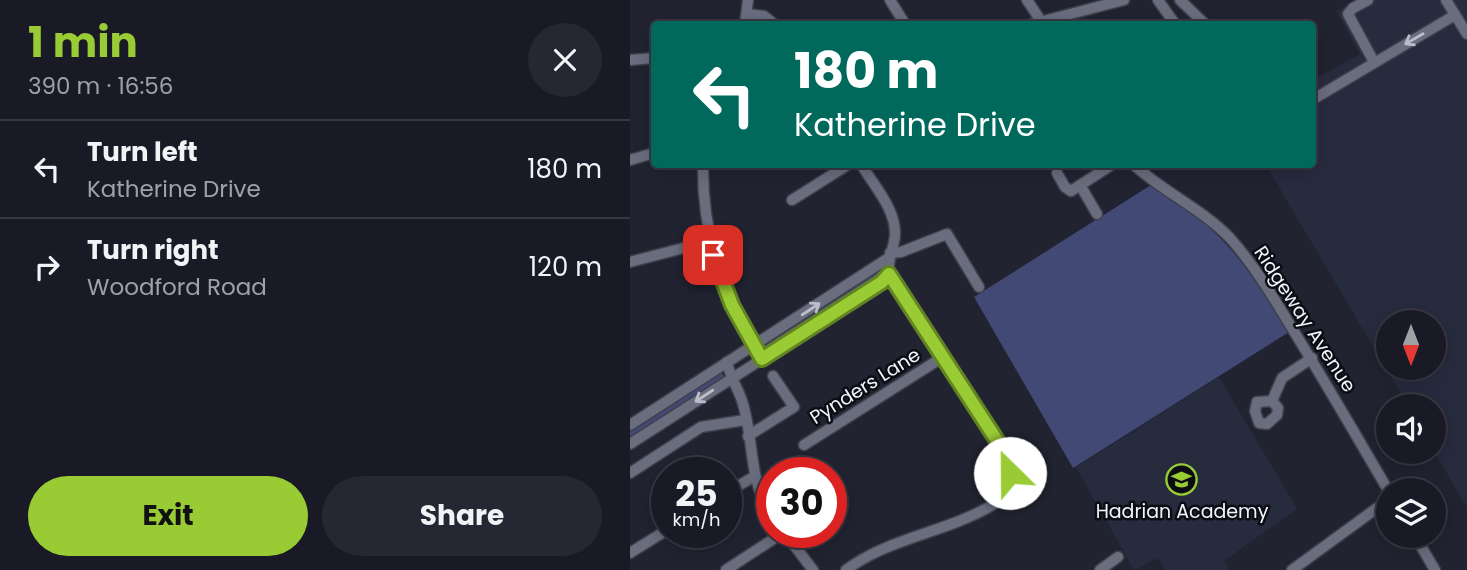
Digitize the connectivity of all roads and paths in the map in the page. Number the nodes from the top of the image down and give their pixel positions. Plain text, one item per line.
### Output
1 (748, 0) edge
2 (890, 0) edge
3 (1027, 0) edge
4 (1124, 0) edge
5 (1158, 0) edge
6 (1180, 0) edge
7 (1368, 0) edge
8 (1446, 0) edge
9 (1455, 15) junction
10 (746, 19) edge
11 (770, 21) edge
12 (903, 21) edge
13 (1038, 21) edge
14 (1050, 21) edge
15 (1173, 21) edge
16 (1202, 21) edge
17 (1467, 34) edge
18 (651, 58) edge
19 (630, 60) edge
20 (1374, 62) junction
21 (1316, 98) edge
22 (651, 154) edge
23 (630, 160) edge
24 (702, 168) edge
25 (843, 168) edge
26 (864, 168) edge
27 (1108, 168) edge
28 (1137, 168) edge
29 (1057, 173) dead end
30 (1076, 188) junction
31 (792, 200) dead end
32 (1097, 214) dead end
33 (709, 241) junction
34 (889, 256) junction
35 (630, 262) edge
36 (889, 274) junction
37 (979, 287) dead end
38 (753, 345) junction
39 (943, 357) junction
40 (1311, 358) junction
41 (762, 359) junction
42 (727, 362) junction
43 (773, 376) dead end
44 (730, 379) junction
45 (1272, 401) dead end
46 (745, 420) junction
47 (630, 425) edge
48 (748, 436) junction
49 (630, 444) edge
50 (804, 445) dead end
51 (1010, 465) junction
52 (630, 473) edge
53 (755, 476) junction
54 (1381, 478) edge
55 (756, 480) edge
56 (742, 484) edge
57 (1003, 494) junction
58 (1376, 509) edge
59 (651, 540) edge
60 (760, 548) edge
61 (796, 548) edge
62 (1422, 548) edge
63 (630, 553) edge
64 (1118, 557) dead end
65 (726, 570) edge
66 (813, 570) edge
67 (846, 570) edge
68 (1100, 570) edge
69 (1292, 570) edge
70 (1435, 570) edge

1 - 10 street
2 - 12 street
3 - 13 street
4 - 14 street
5 - 15 street
6 - 16 street
7 - 20 street
8 - 9 street
9 - 17 street
9 -> 20 street
10 - 11 street
18 - 19 street
20 - 21 street
22 - 23 street
24 - 33 street
25 - 31 street
26 - 34 street
27 - 30 street
28 - 40 street, Ridgeway Avenue
29 - 30 street
30 - 32 street
33 - 35 street
33 - 38 street
34 - 36 street
34 - 37 street
38 -> 34 street
36 - 39 street
36 - 41 street
38 - 41 street
38 - 42 street
39 - 50 street, Pynders Lane
39 - 51 street
40 - 45 street
40 - 54 street, Ridgeway Avenue
41 - 44 street
42 - 44 street
42 - 47 street
43 - 48 street
44 - 46 street
44 -> 49 street
46 - 48 street
46 - 52 street
48 - 53 street
51 - 57 street
51 - 57 street
53 - 55 street
53 - 56 street
57 - 67 street
58 - 69 street
59 - 63 street
60 - 65 street
61 - 66 street
62 - 70 street
64 - 68 street

